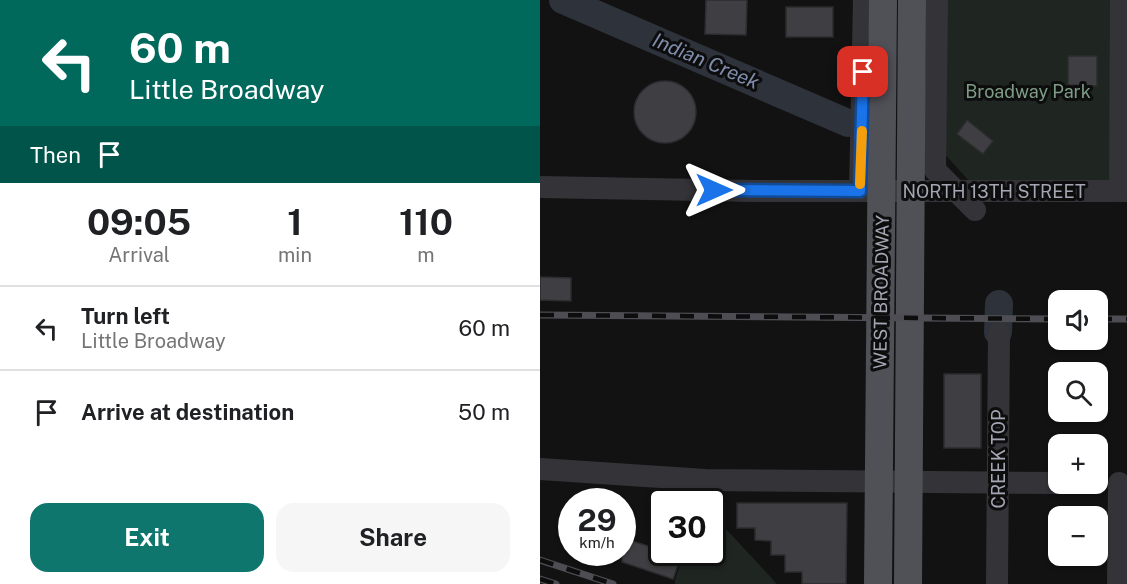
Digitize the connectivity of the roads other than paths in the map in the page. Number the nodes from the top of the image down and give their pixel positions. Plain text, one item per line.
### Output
1 (864, 0) edge
2 (884, 0) edge
3 (912, 0) edge
4 (937, 0) edge
5 (1121, 0) edge
6 (540, 187) edge
7 (957, 190) junction
8 (860, 191) junction
9 (1123, 191) edge
10 (975, 210) dead end
11 (999, 333) dead end
12 (540, 469) edge
13 (998, 482) junction
14 (1048, 483) edge
15 (1114, 483) edge
16 (878, 584) edge
17 (908, 584) edge
18 (997, 584) edge
19 (1118, 584) edge

1 - 8 street
2 - 16 main road, WEST BROADWAY
3 - 17 main road, WEST BROADWAY
4 - 7 street
5 - 9 street
6 - 8 street, NORTH 13TH STREET
7 - 8 street, NORTH 13TH STREET
7 - 9 street, NORTH 13TH STREET
7 - 10 street
11 - 13 street, CREEK TOP
12 - 13 street
13 - 14 street
13 - 18 street, CREEK TOP
15 - 19 street

